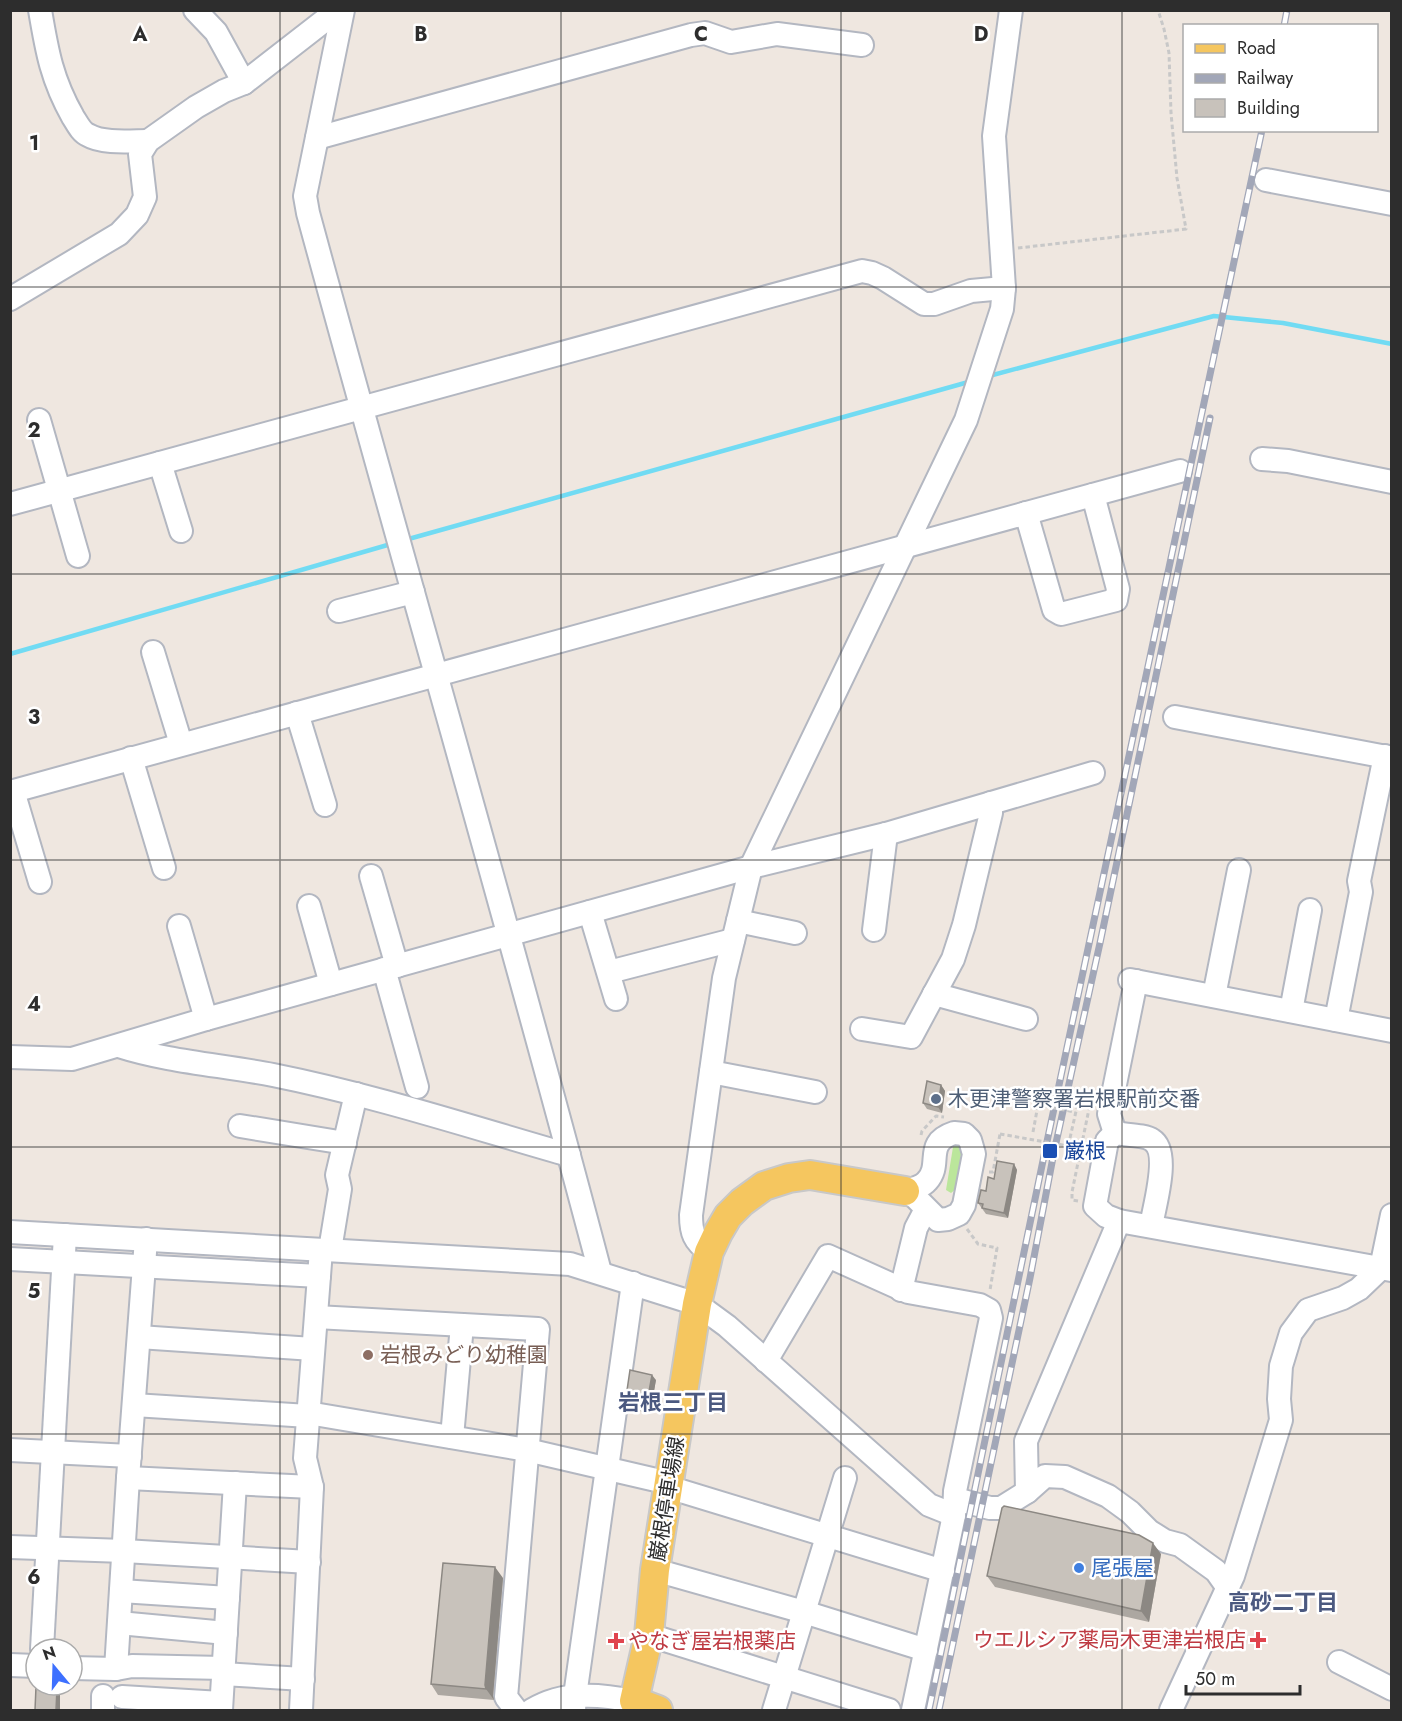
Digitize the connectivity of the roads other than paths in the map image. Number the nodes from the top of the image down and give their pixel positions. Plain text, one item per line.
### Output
1 (40, 10) edge
2 (195, 10) edge
3 (338, 10) edge
4 (343, 10) edge
5 (1011, 10) edge
6 (862, 45) dead end
7 (244, 83) junction
8 (317, 138) junction
9 (148, 141) junction
10 (1266, 180) dead end
11 (1392, 204) edge
12 (1004, 288) junction
13 (10, 299) edge
14 (360, 407) junction
15 (39, 420) dead end
16 (1262, 459) dead end
17 (160, 463) junction
18 (1180, 471) dead end
19 (1392, 482) edge
20 (58, 491) junction
21 (1093, 495) junction
22 (10, 504) edge
23 (1026, 513) junction
24 (181, 531) dead end
25 (906, 545) junction
26 (78, 556) dead end
27 (413, 592) junction
28 (339, 611) dead end
29 (153, 652) dead end
30 (437, 676) junction
31 (297, 712) junction
32 (1175, 717) dead end
33 (181, 744) junction
34 (1388, 757) edge
35 (131, 758) junction
36 (1093, 773) dead end
37 (12, 792) edge
38 (991, 803) junction
39 (325, 805) dead end
40 (886, 834) junction
41 (751, 867) junction
42 (164, 868) dead end
43 (1239, 870) dead end
44 (371, 876) dead end
45 (40, 882) dead end
46 (309, 906) dead end
47 (1310, 910) dead end
48 (590, 912) junction
49 (179, 926) dead end
50 (874, 930) dead end
51 (736, 931) junction
52 (795, 933) dead end
53 (508, 935) junction
54 (391, 967) junction
55 (609, 972) junction
56 (332, 984) junction
57 (934, 994) junction
58 (1214, 996) junction
59 (616, 999) dead end
60 (1291, 1011) junction
61 (206, 1019) junction
62 (1026, 1019) dead end
63 (1336, 1020) junction
64 (862, 1029) dead end
65 (1392, 1031) edge
66 (120, 1046) junction
67 (10, 1058) edge
68 (711, 1072) junction
69 (417, 1086) dead end
70 (815, 1092) dead end
71 (356, 1094) junction
72 (240, 1126) dead end
73 (1115, 1133) junction
74 (345, 1143) junction
75 (569, 1155) junction
76 (930, 1176) junction
77 (905, 1191) junction
78 (926, 1209) junction
79 (1392, 1215) edge
80 (1119, 1221) junction
81 (960, 1223) junction
82 (1151, 1226) junction
83 (10, 1232) edge
84 (65, 1235) junction
85 (146, 1239) junction
86 (325, 1250) junction
87 (709, 1252) junction
88 (10, 1259) edge
89 (64, 1262) junction
90 (144, 1266) junction
91 (1387, 1269) edge
92 (600, 1272) junction
93 (319, 1276) junction
94 (633, 1283) junction
95 (901, 1290) junction
96 (697, 1304) junction
97 (316, 1317) junction
98 (462, 1326) junction
99 (139, 1337) junction
100 (313, 1350) junction
101 (766, 1361) junction
102 (134, 1405) junction
103 (308, 1415) junction
104 (452, 1437) junction
105 (10, 1450) edge
106 (527, 1450) junction
107 (53, 1452) junction
108 (129, 1467) junction
109 (608, 1468) junction
110 (845, 1478) dead end
111 (236, 1483) junction
112 (669, 1485) junction
113 (312, 1487) junction
114 (1027, 1492) junction
115 (955, 1507) junction
116 (827, 1536) junction
117 (10, 1547) edge
118 (49, 1548) junction
119 (124, 1551) junction
120 (231, 1557) junction
121 (309, 1562) junction
122 (656, 1570) junction
123 (943, 1571) junction
124 (1228, 1588) junction
125 (121, 1591) junction
126 (228, 1598) junction
127 (804, 1612) junction
128 (119, 1623) junction
129 (226, 1633) junction
130 (649, 1635) junction
131 (43, 1637) edge
132 (926, 1650) junction
133 (1339, 1662) dead end
134 (84, 1668) edge
135 (120, 1668) junction
136 (223, 1671) junction
137 (784, 1678) junction
138 (303, 1679) junction
139 (1392, 1689) edge
140 (574, 1703) edge
141 (112, 1704) edge
142 (646, 1706) edge
143 (221, 1707) edge
144 (301, 1710) edge
145 (516, 1710) edge
146 (532, 1710) edge
147 (774, 1710) edge
148 (889, 1710) edge
149 (913, 1710) edge
150 (1172, 1710) edge

1 - 9 street
2 - 7 street
3 - 7 street
4 - 8 street
5 - 12 street
6 - 8 street
7 - 9 street
8 - 14 street
9 - 13 street
10 - 11 street
12 - 14 street
12 - 25 street
14 - 17 street
14 - 27 street
15 - 20 street
16 - 19 street
17 - 20 street
17 - 24 street
18 - 21 street
20 - 22 street
20 - 26 street
21 - 23 street
21 - 23 street
23 - 25 street
25 - 30 street
25 - 41 street
27 - 28 street
27 - 30 street
29 - 33 street
30 - 31 street
30 - 53 street
31 - 33 street
31 - 39 street
32 - 34 street
33 - 35 street
34 - 63 street
35 - 37 street
35 - 42 street
36 - 38 street
37 - 45 street
38 - 40 street
38 - 57 street
40 - 41 street
40 - 50 street
41 - 48 street
41 - 51 street
43 - 58 street
44 - 54 street
46 - 56 street
47 - 60 street
48 - 53 street
48 - 55 street
49 - 61 street
51 - 52 street
51 - 55 street
51 - 68 street
53 - 54 street
53 - 75 street
54 - 56 street
54 - 69 street
55 - 59 street
56 - 61 street
57 - 62 street
57 - 64 street
58 - 60 street
58 - 73 street
60 - 63 street
61 - 66 street
63 - 65 street
66 - 67 street
66 - 71 street
68 - 70 street
68 - 87 street
71 - 74 street
71 - 75 street
72 - 74 street
73 - 80 street
73 - 82 street
74 - 86 street
75 - 92 street
76 - 77 street
76 - 81 street
76 - 81 street
77 - 78 street
77 - 87 main road, 巌根停車場線
78 - 81 street
78 - 95 street
79 - 91 street
80 - 82 street
80 - 114 street
82 - 91 street
83 - 84 street
84 - 85 street
84 - 89 street
85 - 86 street
85 - 90 street
86 - 92 street
86 - 93 street
87 - 96 main road, 巌根停車場線
88 - 89 street
89 - 90 street
89 - 107 street
90 - 93 street
90 - 99 street
91 - 124 street
92 - 94 street
93 - 97 street
94 - 96 street
94 - 109 street
95 - 101 street
95 - 115 street
96 - 101 street
96 - 112 main road, 巌根停車場線
97 - 98 street
97 - 100 street
98 - 104 street
98 - 106 street
99 - 100 street
99 - 102 street
100 - 103 street
101 - 115 street
102 - 103 street
102 - 108 street
103 - 104 street
103 - 113 street
104 - 106 street
105 - 107 street
106 - 109 street
106 - 145 street
107 - 108 street
107 - 118 street
108 - 111 street
108 - 119 street
109 - 112 street
109 - 140 street
110 - 116 street
111 - 113 street
111 - 120 street
112 - 116 street
112 - 122 main road, 巌根停車場線
113 - 121 street
114 - 115 street
114 - 124 street
115 - 123 street
116 - 123 street
116 - 127 street
117 - 118 street
118 - 119 street
118 - 131 street
119 - 120 street
119 - 125 street
120 - 121 street
120 - 126 street
121 - 138 street
122 - 127 street
122 - 130 main road, 巌根停車場線
123 - 132 street
124 - 150 street
125 - 126 street
125 - 128 street
126 - 129 street
127 - 132 street
127 - 137 street
128 - 129 street
128 - 135 street
129 - 136 street
130 - 137 street
130 - 142 main road, 巌根停車場線
132 - 149 street
133 - 139 street
134 - 135 street
135 - 136 street
135 - 141 street
136 - 138 street
136 - 143 street
137 - 147 street
137 - 148 street
138 - 144 street
140 - 142 street
140 - 146 street
141 - 143 street

